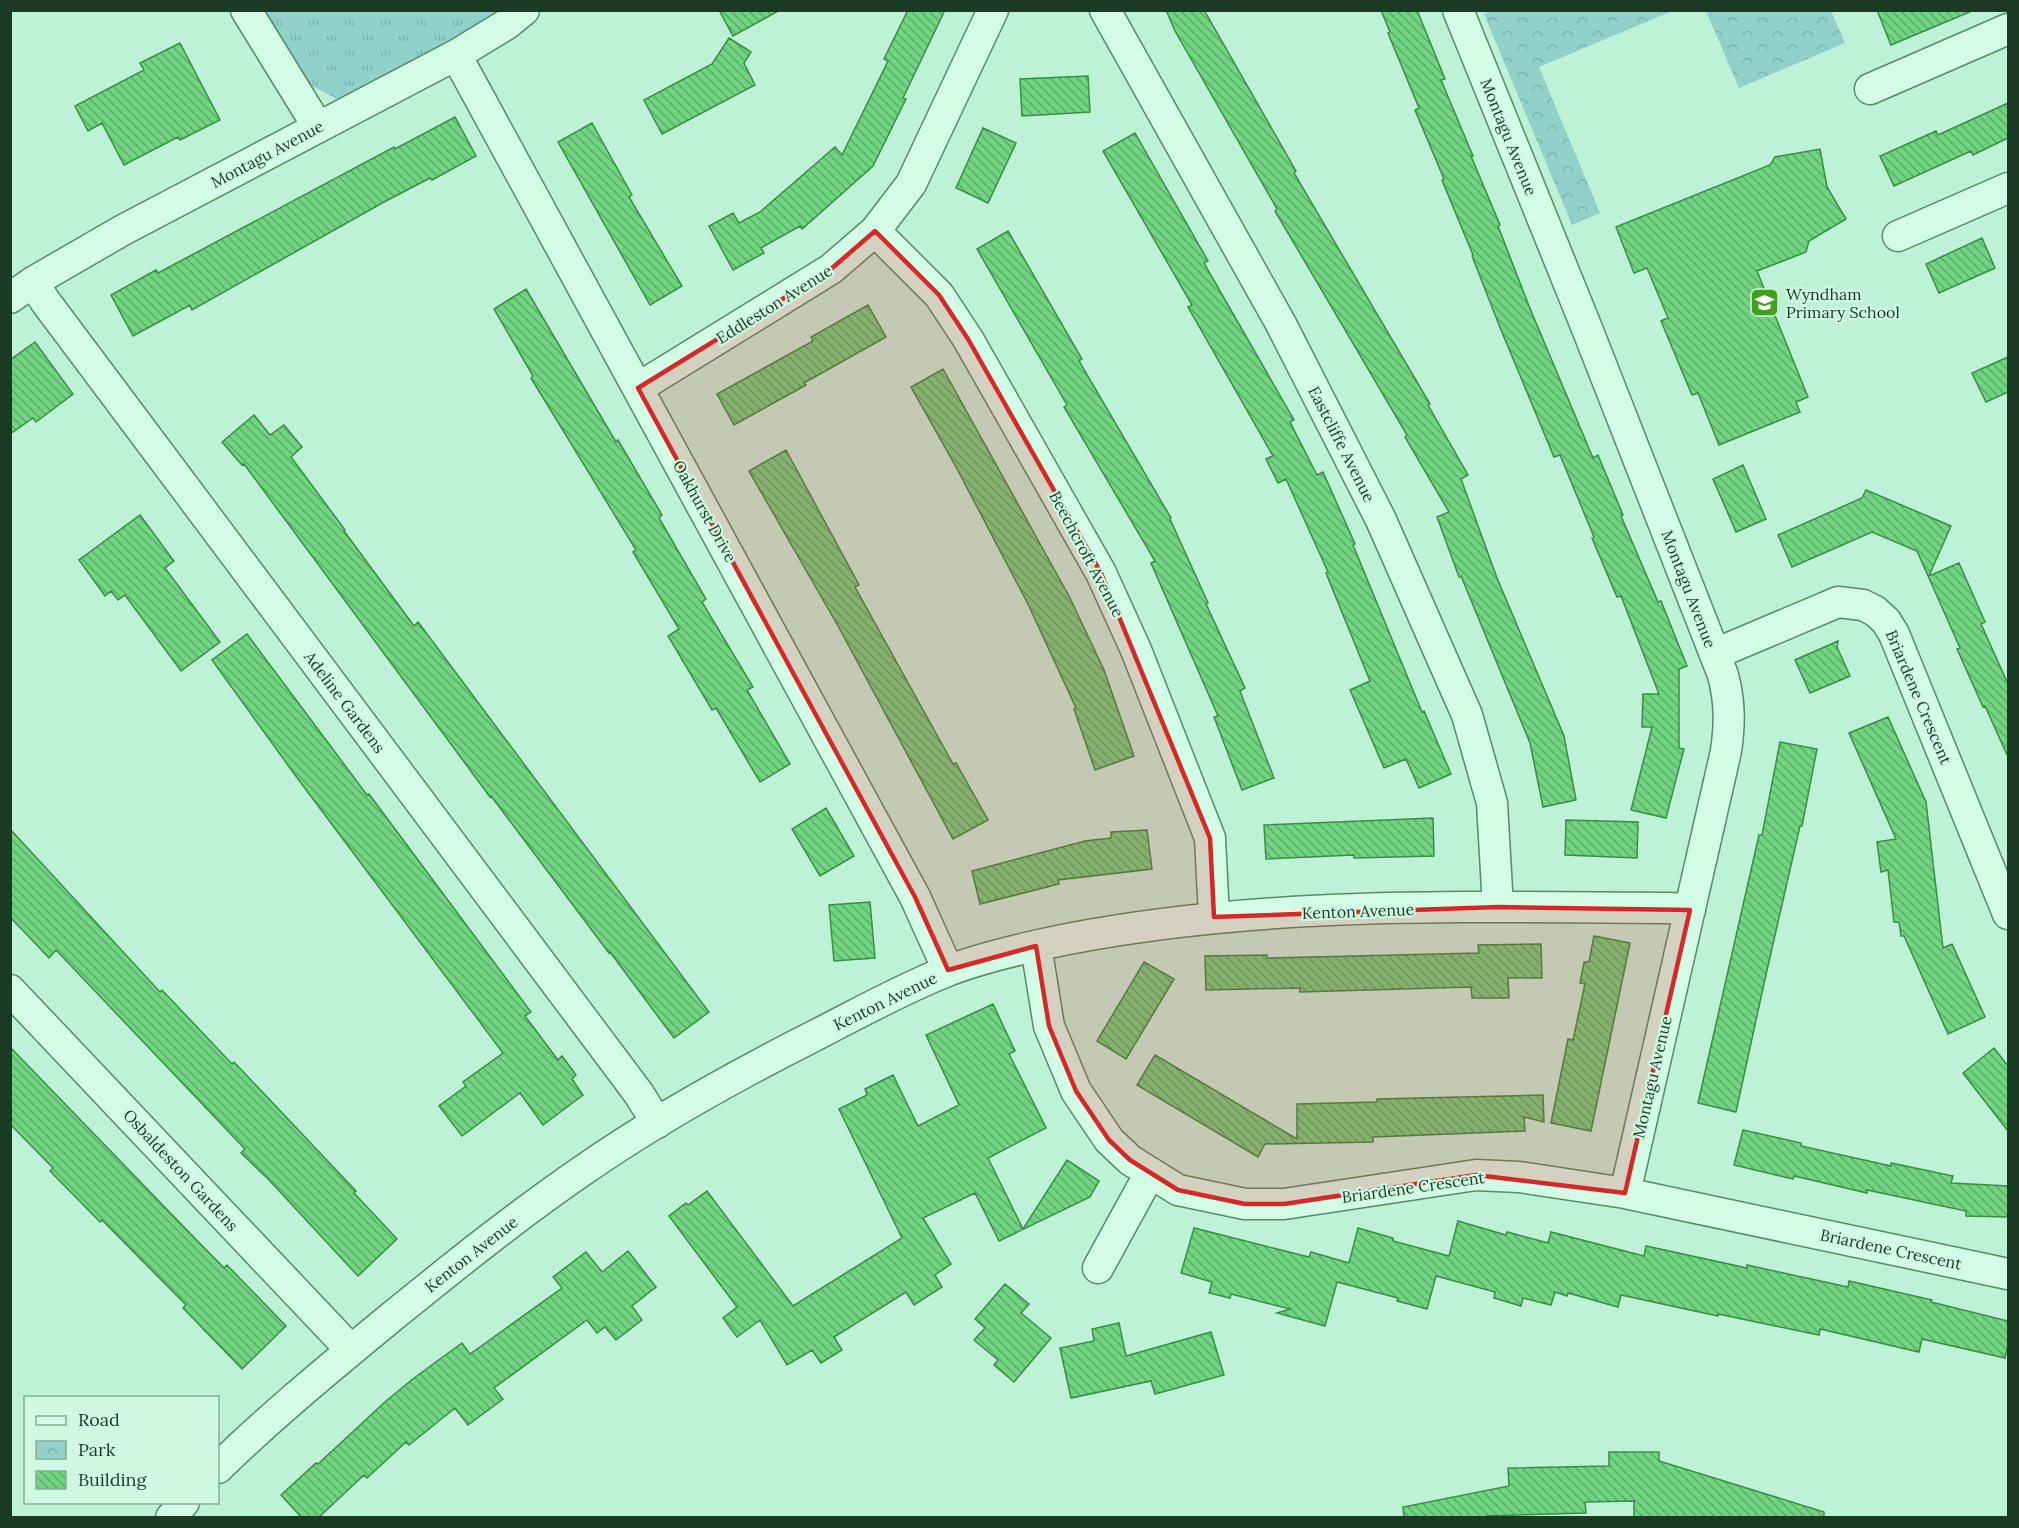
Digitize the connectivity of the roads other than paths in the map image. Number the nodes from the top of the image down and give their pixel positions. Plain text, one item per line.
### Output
1 (246, 10) edge
2 (524, 10) edge
3 (993, 10) edge
4 (1105, 10) edge
5 (1458, 10) edge
6 (2008, 29) edge
7 (456, 54) junction
8 (1870, 89) dead end
9 (318, 127) junction
10 (2008, 188) edge
11 (875, 231) junction
12 (1898, 236) dead end
13 (22, 290) edge
14 (638, 388) junction
15 (1715, 654) junction
16 (1498, 907) junction
17 (1690, 910) junction
18 (2008, 914) edge
19 (1214, 917) junction
20 (1036, 946) junction
21 (948, 970) junction
22 (10, 990) edge
23 (657, 1123) junction
24 (1150, 1173) junction
25 (1625, 1193) junction
26 (1098, 1268) dead end
27 (2008, 1274) edge
28 (351, 1350) junction
29 (219, 1467) edge
30 (183, 1504) edge
31 (171, 1518) edge

1 - 9 street
2 - 7 street, Montagu Avenue
3 - 11 street, Eddleston Avenue
4 - 16 street, Eastcliffe Avenue
5 - 15 street, Montagu Avenue
6 - 8 street
7 - 9 street, Montagu Avenue
7 - 14 street, Oakhurst Drive
9 - 13 street, Montagu Avenue
10 - 12 street
11 - 14 street, Eddleston Avenue
11 - 19 street, Beechcroft Avenue
13 - 23 street, Adeline Gardens
14 - 21 street, Oakhurst Drive
15 - 17 street, Montagu Avenue
15 - 18 street, Briardene Crescent
16 - 17 street, Kenton Avenue
16 - 19 street, Kenton Avenue
17 - 25 street, Montagu Avenue
19 - 20 street, Kenton Avenue
20 - 21 street, Kenton Avenue
20 - 24 street, Briardene Crescent
21 - 23 street, Kenton Avenue
22 - 28 street, Osbaldeston Gardens
23 - 28 street, Kenton Avenue
24 - 25 street, Briardene Crescent
24 - 26 street
25 - 27 street, Briardene Crescent
28 - 29 street, Kenton Avenue
30 - 31 street

